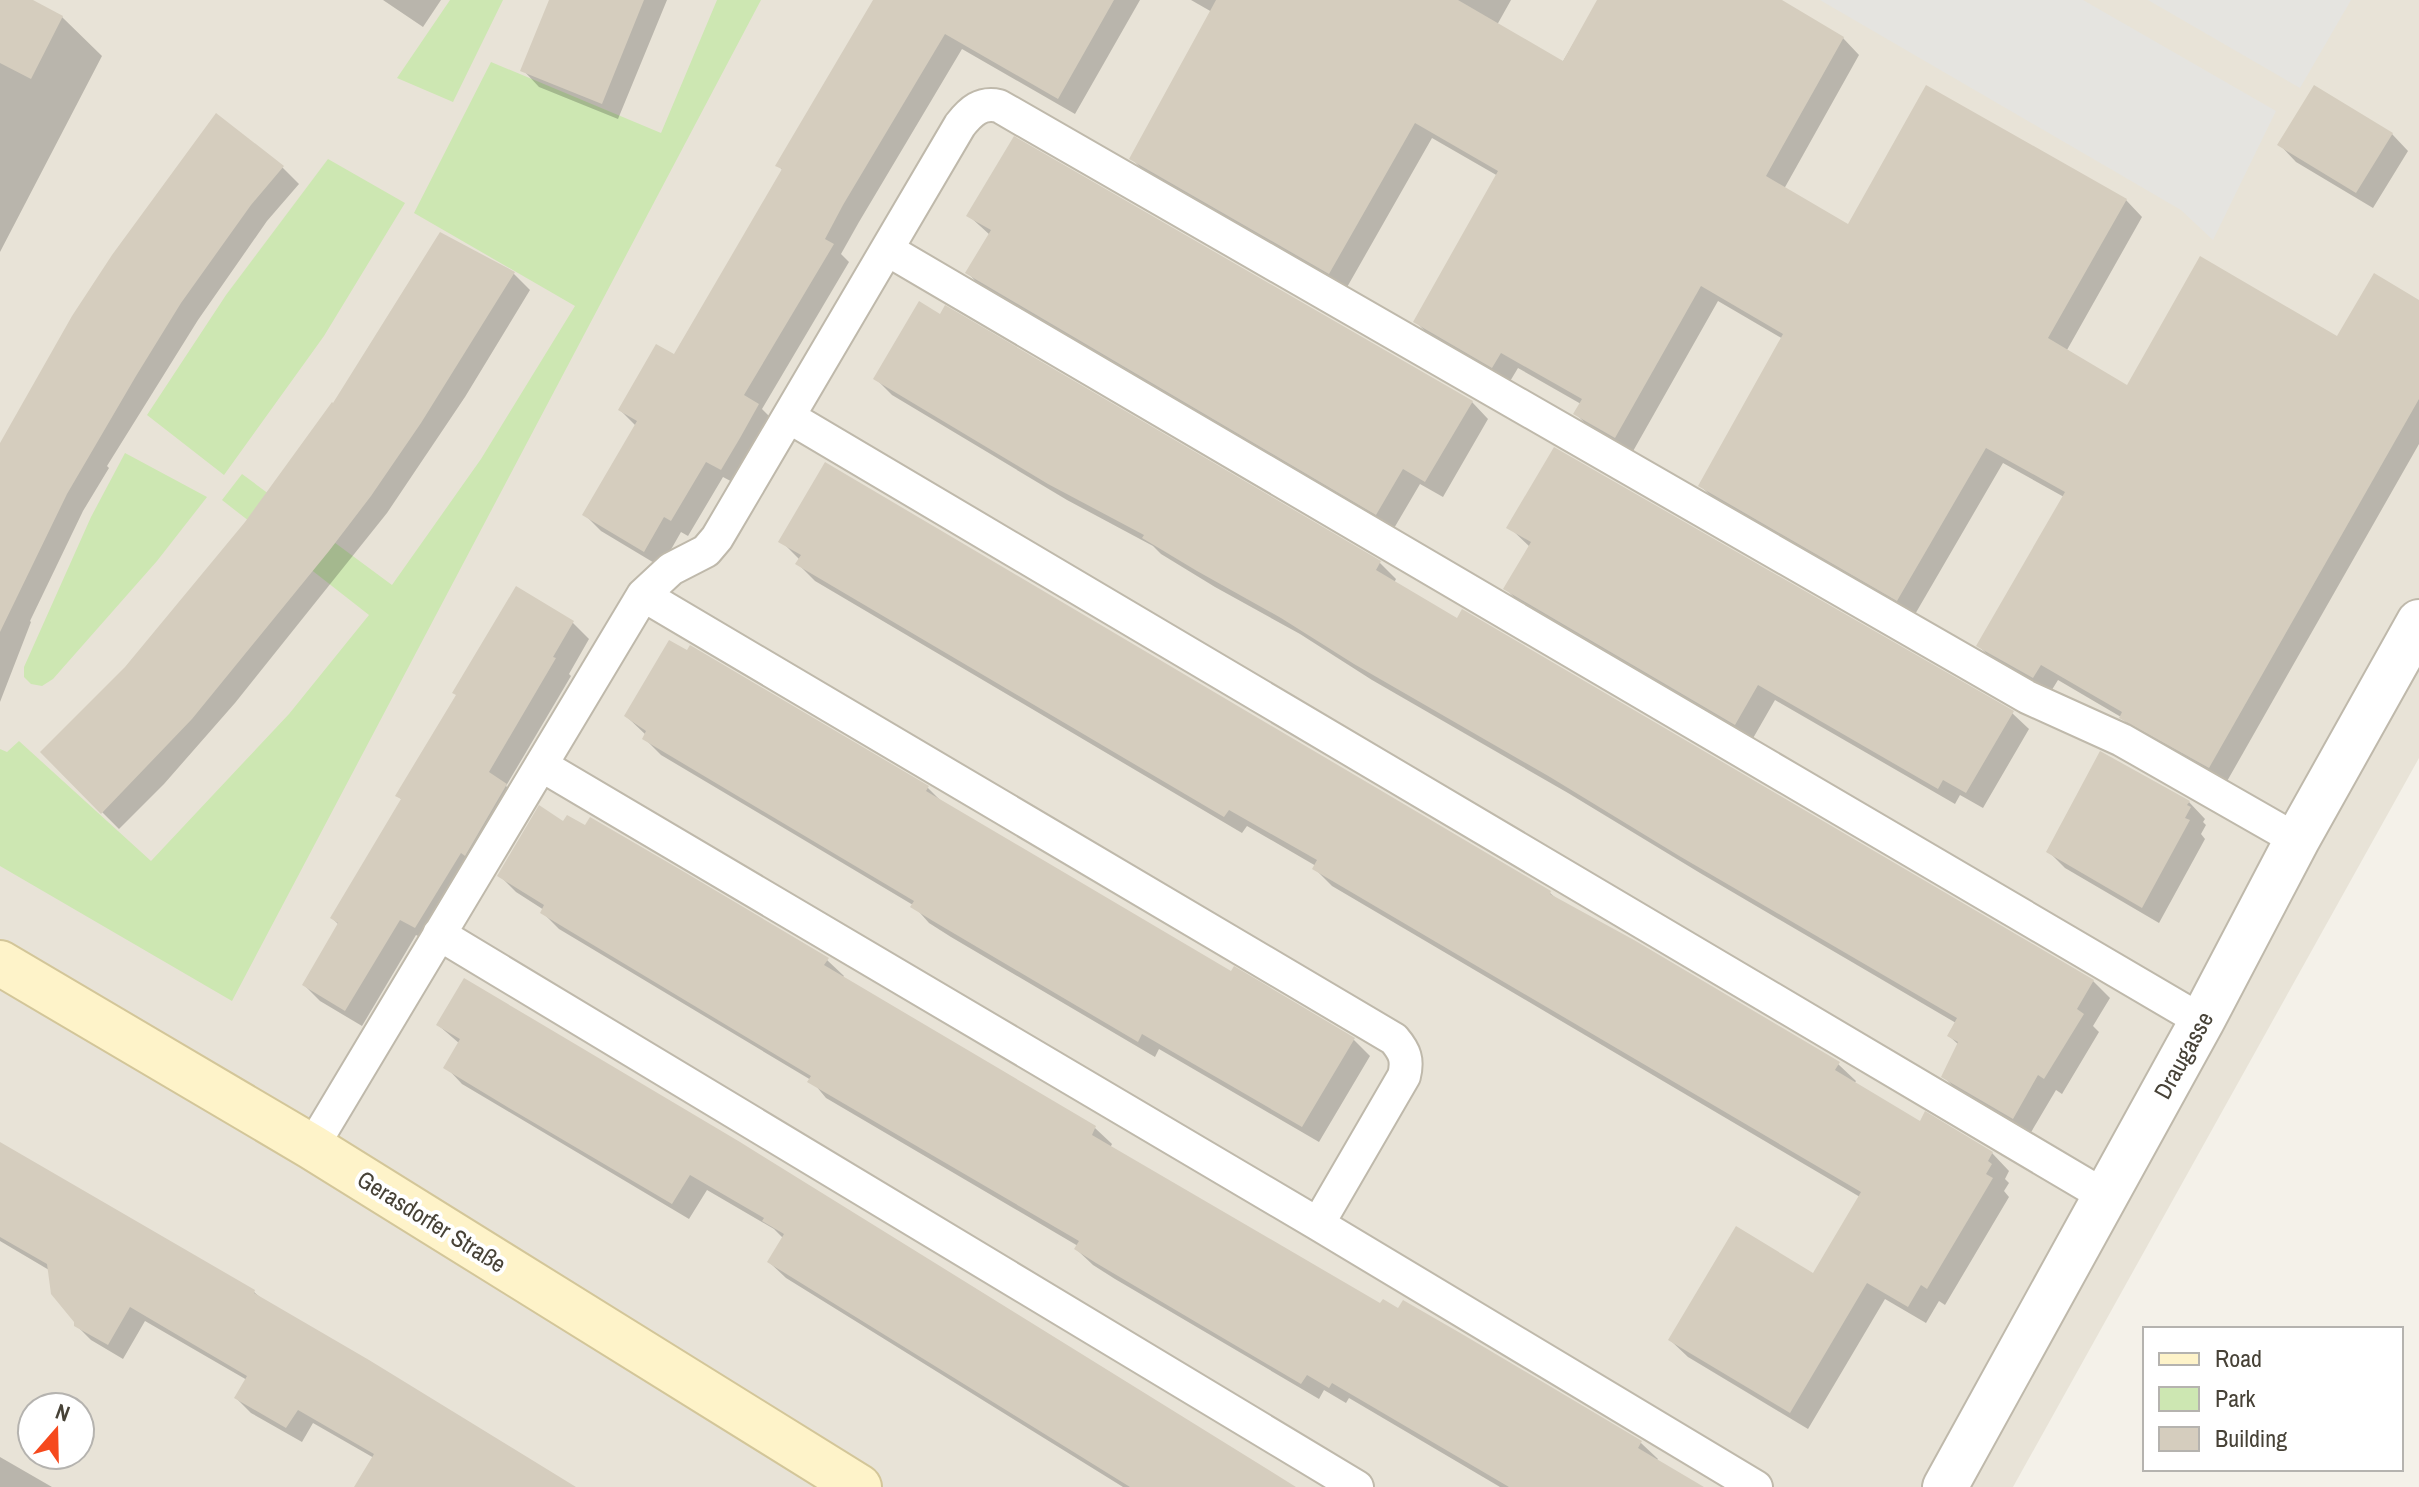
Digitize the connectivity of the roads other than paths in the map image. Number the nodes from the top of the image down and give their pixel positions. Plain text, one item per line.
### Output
1 (888, 250) junction
2 (789, 417) junction
3 (643, 595) junction
4 (2419, 622) edge
5 (541, 765) junction
6 (2297, 840) junction
7 (439, 934) junction
8 (0, 963) edge
9 (2202, 1021) junction
10 (312, 1147) junction
11 (2105, 1196) junction
12 (1318, 1224) junction
13 (859, 1487) edge
14 (1357, 1487) edge
15 (1756, 1487) edge
16 (1945, 1487) edge

1 - 2 lane
1 - 6 lane
1 - 9 lane
2 - 3 lane
2 - 11 lane
3 - 5 lane
3 - 12 lane
4 - 6 street, Draugasse
5 - 7 lane
5 - 12 lane
6 - 9 street, Draugasse
7 - 10 lane
7 - 14 lane
8 - 10 main road, Gerasdorfer Straße
9 - 11 street, Draugasse
10 - 13 main road, Gerasdorfer Straße
11 - 16 street, Draugasse
12 - 15 lane

